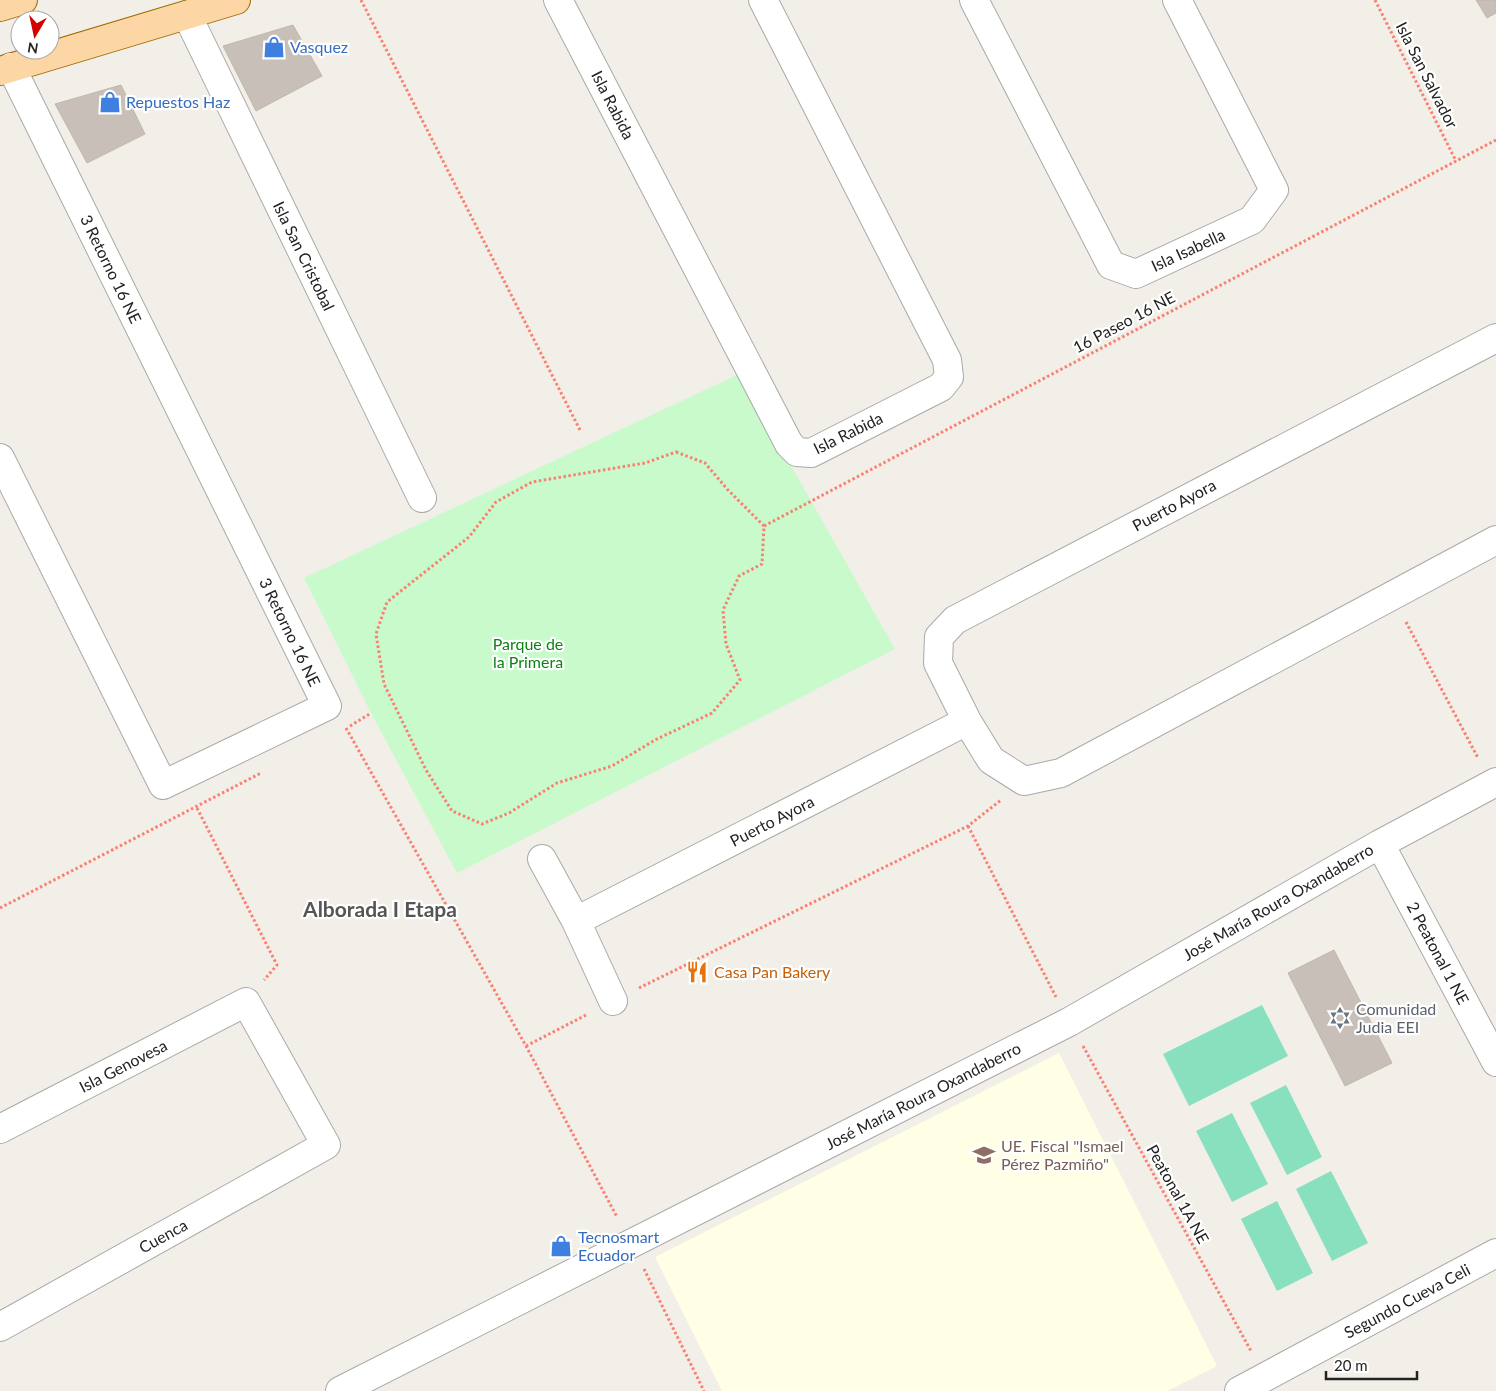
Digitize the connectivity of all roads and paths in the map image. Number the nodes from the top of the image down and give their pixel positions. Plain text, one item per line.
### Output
1 (23, 0) edge
2 (236, 0) edge
3 (361, 0) edge
4 (558, 0) edge
5 (764, 0) edge
6 (974, 0) edge
7 (1177, 0) edge
8 (1375, 0) edge
9 (0, 7) edge
10 (187, 15) junction
11 (5, 69) edge
12 (1496, 140) edge
13 (1456, 161) junction
14 (1496, 338) edge
15 (580, 430) dead end
16 (0, 458) edge
17 (422, 498) dead end
18 (764, 526) junction
19 (1496, 540) edge
20 (1392, 595) junction
21 (371, 713) dead end
22 (967, 721) junction
23 (346, 728) junction
24 (338, 732) dead end
25 (267, 770) dead end
26 (1024, 781) junction
27 (1494, 783) edge
28 (197, 808) junction
29 (968, 826) junction
30 (1380, 844) junction
31 (542, 859) dead end
32 (0, 908) edge
33 (576, 921) junction
34 (613, 1001) junction
35 (246, 1002) junction
36 (1069, 1022) junction
37 (526, 1046) junction
38 (1496, 1062) edge
39 (0, 1129) edge
40 (631, 1244) junction
41 (1496, 1253) edge
42 (0, 1327) edge
43 (1266, 1378) junction
44 (340, 1391) edge
45 (704, 1391) edge
46 (1239, 1391) edge

1 - 9 main road
2 - 10 main road
3 - 15 path
4 - 5 street, Isla Rabida
6 - 7 street, Isla Isabella
8 - 13 path, Isla San Salvador
10 - 11 main road
10 - 17 street, Isla San Cristobal
11 - 16 street, 3 Retorno 16 NE
12 - 13 path, 16 Paseo 16 NE
13 - 18 path, 16 Paseo 16 NE
14 - 22 street, Puerto Ayora
18 - 18 path
19 - 20 street
20 - 26 street
20 - 27 path
21 - 23 path
22 - 26 street, Puerto Ayora
22 - 33 street, Puerto Ayora
23 - 24 path
23 - 37 path
25 - 28 path
26 - 29 path
27 - 30 street, José María Roura Oxandaberro
28 - 32 path
28 - 35 path
29 - 34 path
29 - 36 path, Peatonal 1A NE
30 - 36 street, José María Roura Oxandaberro
30 - 38 street, 2 Peatonal 1 NE
31 - 33 street
33 - 34 street
34 - 37 path
35 - 39 street, Isla Genovesa
35 - 42 street, Cuenca
36 - 40 street, José María Roura Oxandaberro
36 - 43 path, Peatonal 1A NE
37 - 40 path
40 - 44 street, José María Roura Oxandaberro
40 - 45 path
41 - 43 street, Segundo Cueva Celi
43 - 46 street, Segundo Cueva Celi

